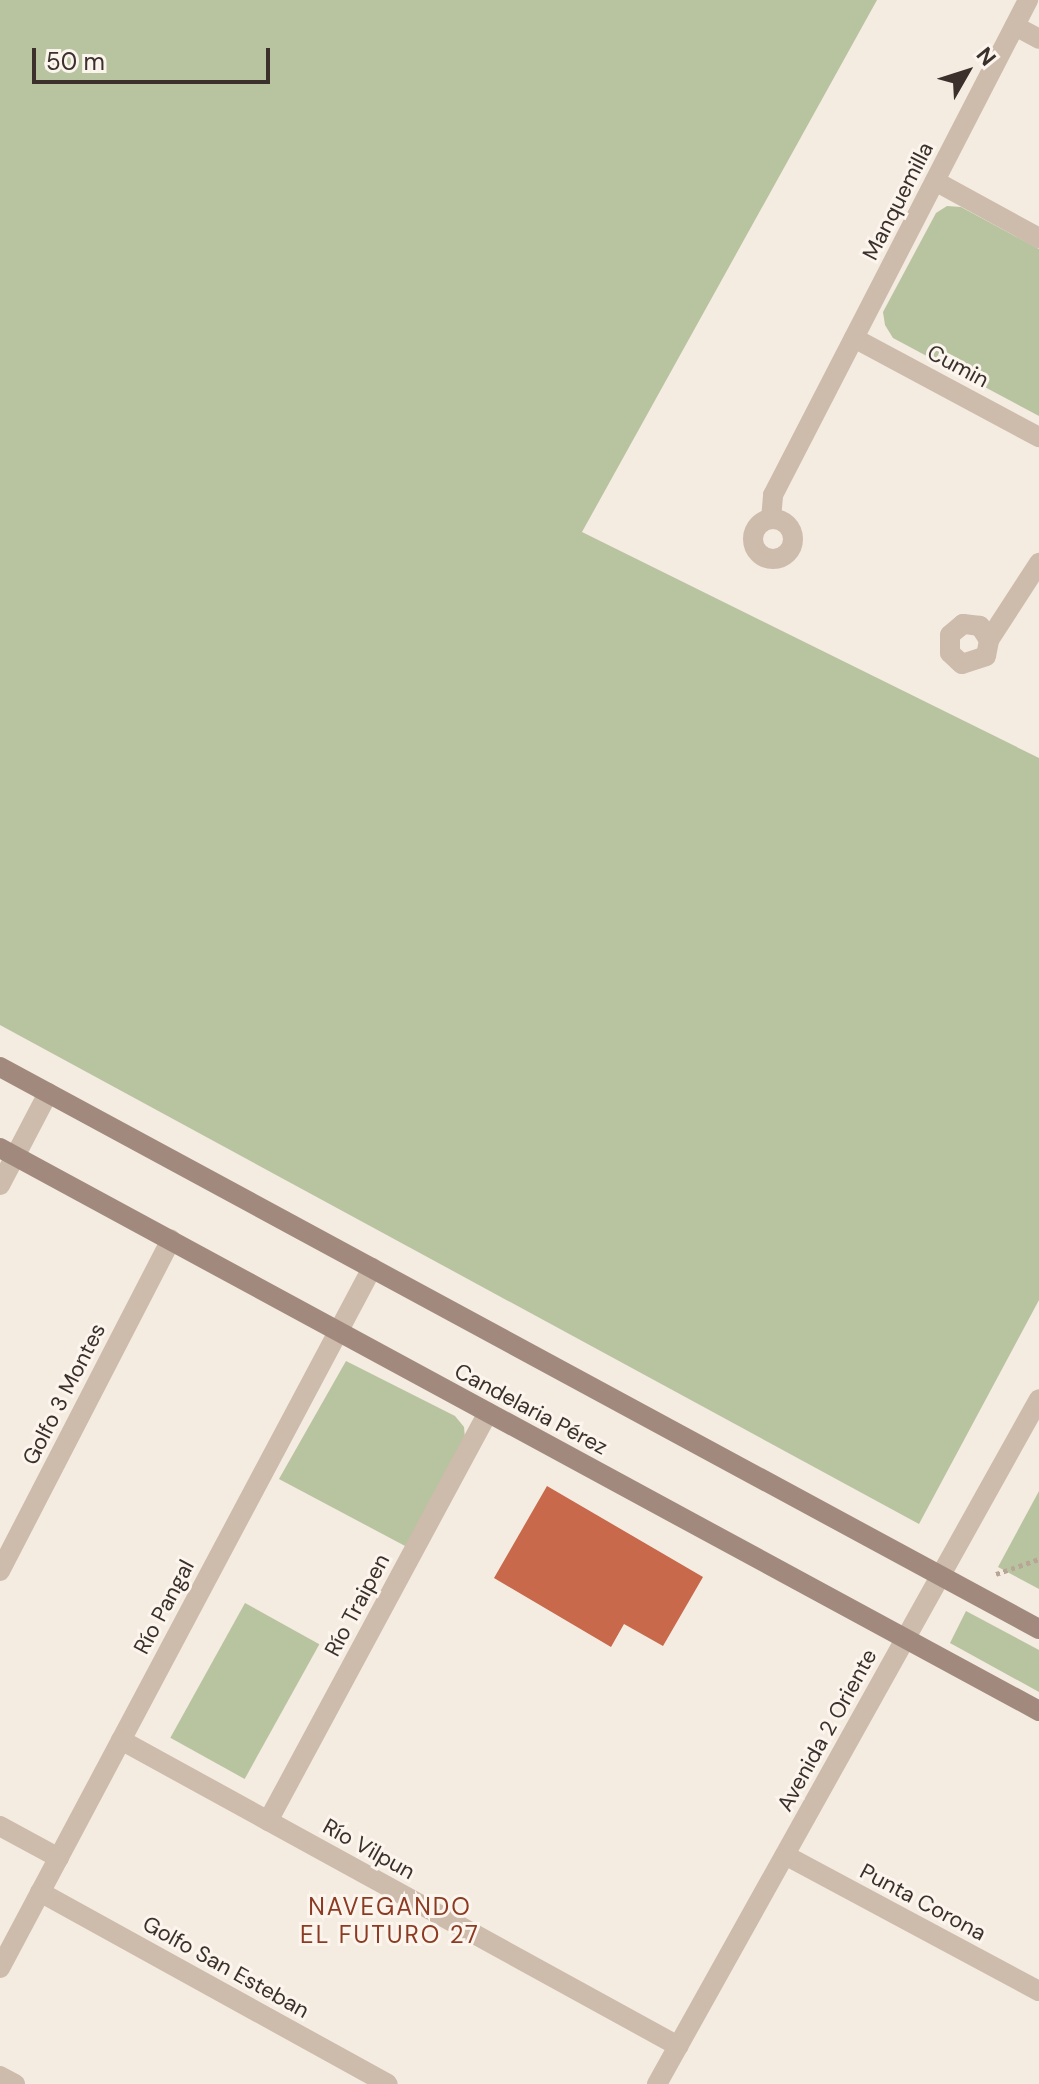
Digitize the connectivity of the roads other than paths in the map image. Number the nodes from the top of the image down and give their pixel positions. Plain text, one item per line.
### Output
1 (1028, 0) edge
2 (1015, 26) junction
3 (1039, 39) edge
4 (935, 181) junction
5 (1039, 238) edge
6 (854, 338) junction
7 (1039, 437) edge
8 (771, 519) dead end
9 (1039, 563) edge
10 (989, 640) dead end
11 (0, 1067) edge
12 (48, 1093) junction
13 (7, 1152) edge
14 (0, 1185) edge
15 (171, 1240) junction
16 (372, 1268) junction
17 (338, 1331) junction
18 (1039, 1399) edge
19 (488, 1413) junction
20 (0, 1571) edge
21 (940, 1576) junction
22 (1039, 1629) edge
23 (906, 1639) junction
24 (1039, 1711) edge
25 (121, 1740) junction
26 (268, 1821) junction
27 (0, 1826) edge
28 (785, 1855) junction
29 (59, 1858) junction
30 (40, 1892) junction
31 (0, 1968) edge
32 (1039, 1991) edge
33 (678, 2046) junction
34 (0, 2076) edge
35 (15, 2084) edge
36 (388, 2084) edge
37 (657, 2084) edge

1 - 2 street, Manquemilla
2 - 3 street
2 - 4 street, Manquemilla
4 - 5 street
4 - 6 street, Manquemilla
6 - 7 street, Cumin
6 - 8 street, Manquemilla
9 - 10 street
11 - 12 street
12 - 13 street
12 - 16 street
13 - 14 street
13 - 15 street, Candelaria Pérez
15 - 17 street, Candelaria Pérez
15 - 20 street, Golfo 3 Montes
16 - 17 street, Río Pangal
16 - 21 street
17 - 19 street, Candelaria Pérez
17 - 25 street, Río Pangal
18 - 21 street, Avenida 2 Oriente
19 - 23 street, Candelaria Pérez
19 - 26 street, Río Traipen
21 - 22 street
21 - 23 street, Avenida 2 Oriente
23 - 24 street, Candelaria Pérez
23 - 28 street, Avenida 2 Oriente
25 - 26 street, Río Vilpun
25 - 29 street, Río Pangal
26 - 33 street, Río Vilpun
27 - 29 street
28 - 32 street, Punta Corona
28 - 33 street, Avenida 2 Oriente
29 - 30 street, Río Pangal
30 - 31 street, Río Pangal
30 - 36 street, Golfo San Esteban
33 - 37 street, Avenida 2 Oriente
34 - 35 street

